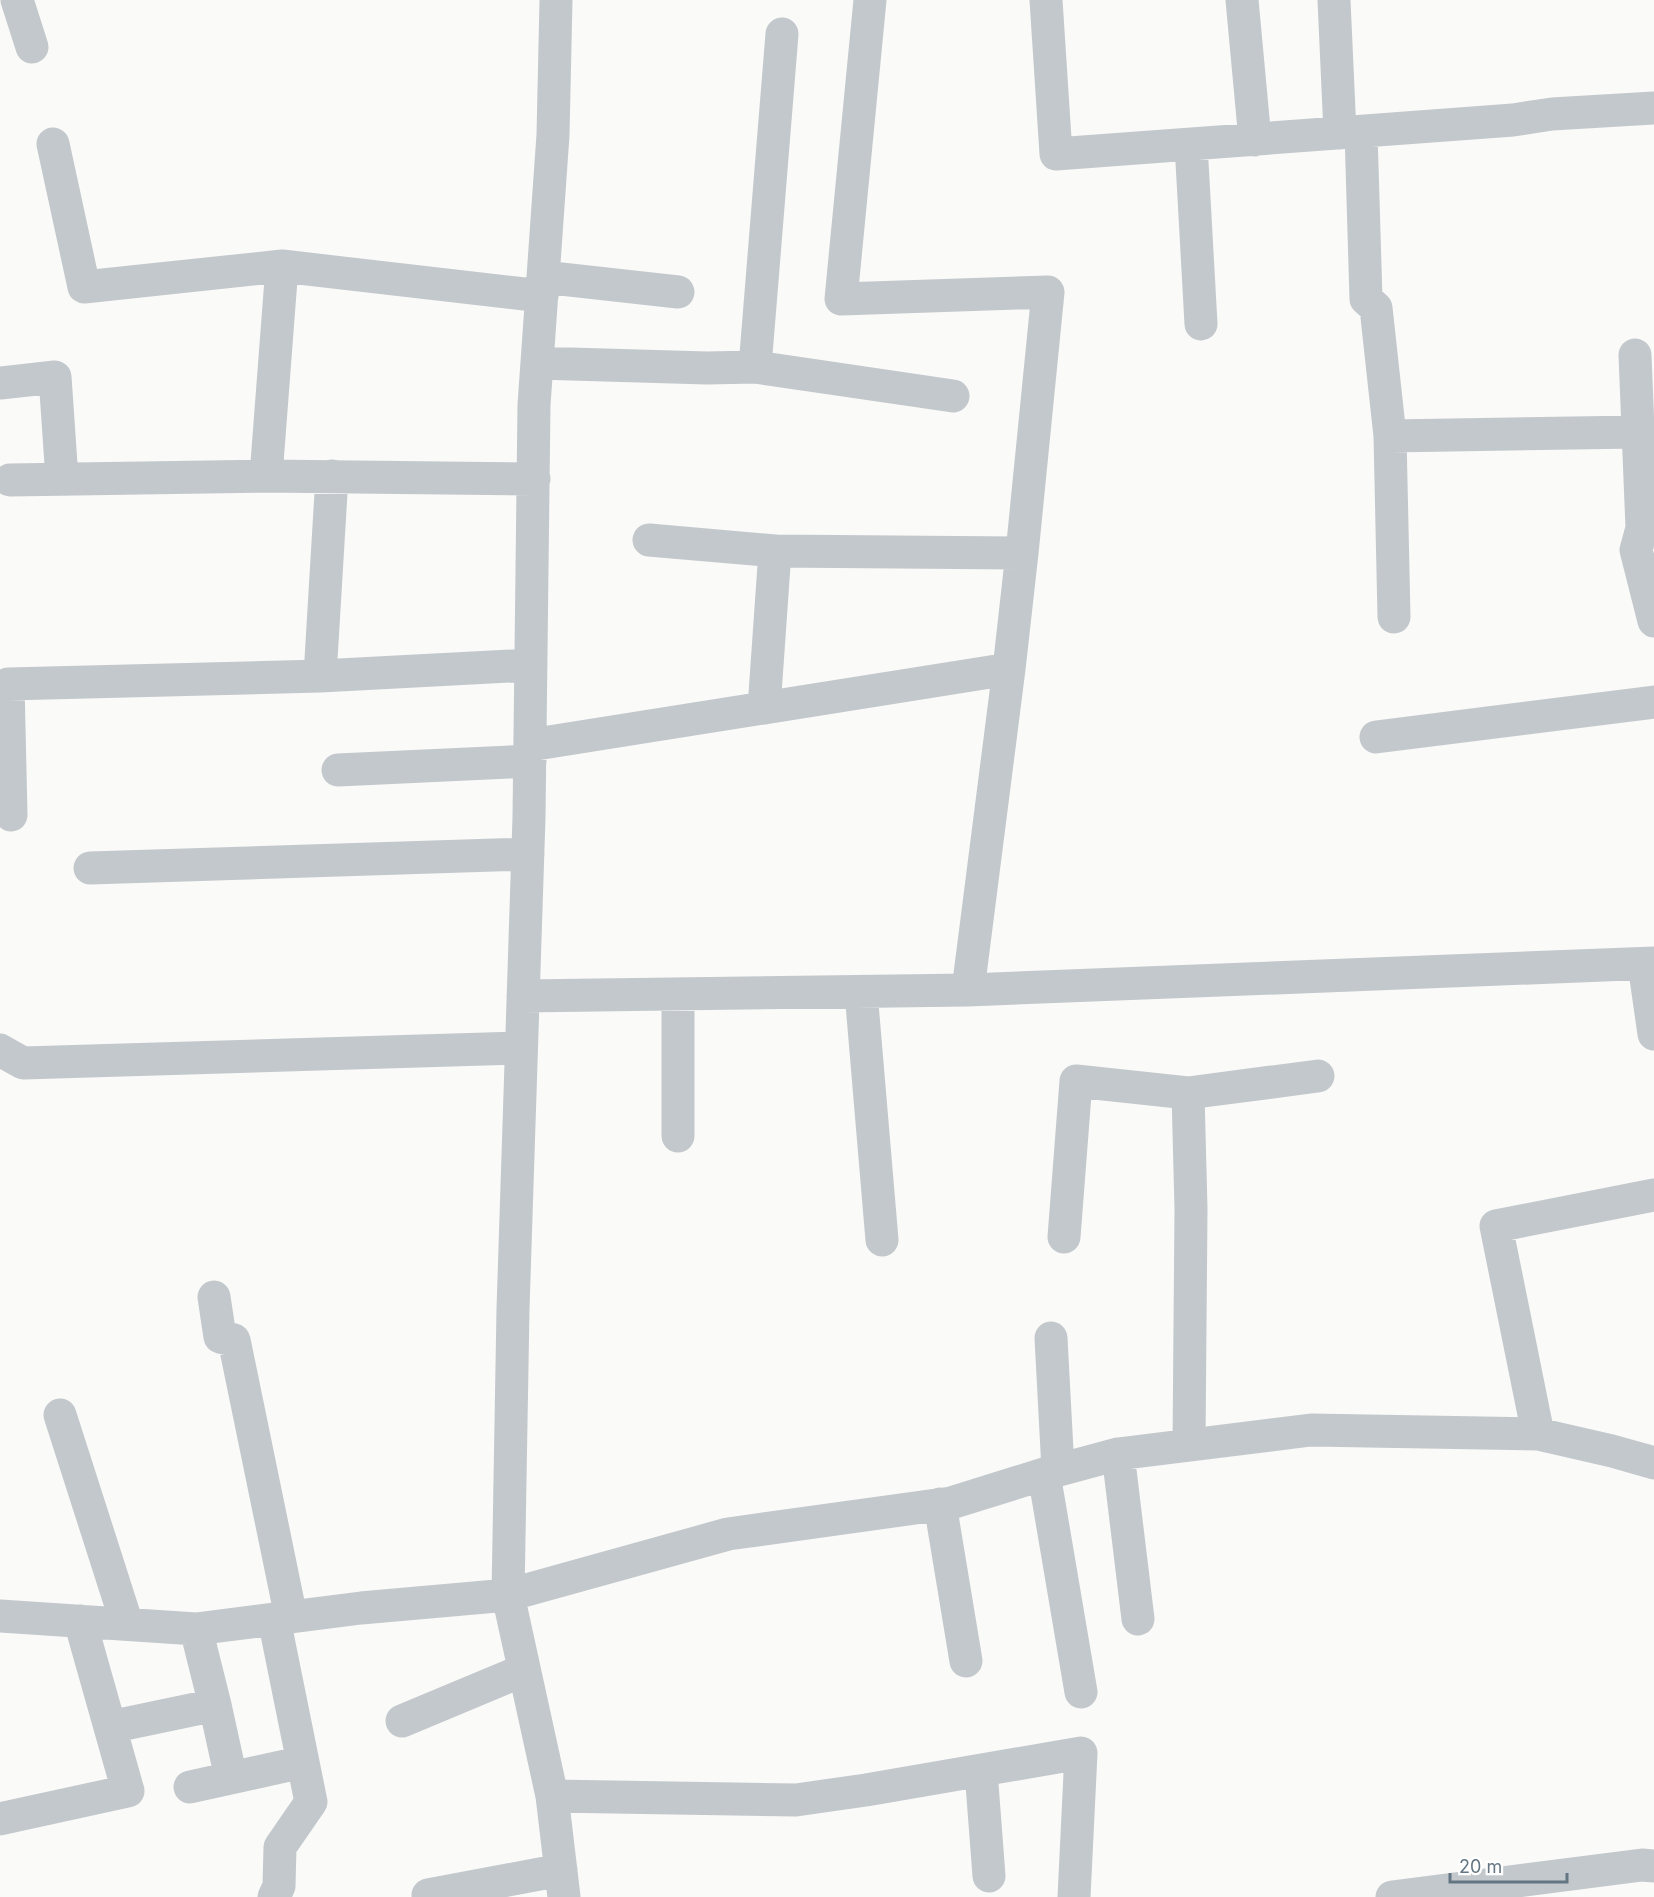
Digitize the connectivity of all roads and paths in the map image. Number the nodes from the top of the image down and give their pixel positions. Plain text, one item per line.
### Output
1 (17, 0) edge
2 (556, 0) edge
3 (870, 0) edge
4 (1046, 0) edge
5 (1242, 0) edge
6 (1335, 0) edge
7 (782, 34) dead end
8 (32, 47) dead end
9 (1654, 108) edge
10 (1350, 132) junction
11 (1255, 140) junction
12 (53, 144) dead end
13 (1191, 144) junction
14 (282, 266) junction
15 (542, 286) junction
16 (678, 292) dead end
17 (1201, 324) dead end
18 (1635, 355) dead end
19 (537, 363) junction
20 (755, 367) junction
21 (0, 383) edge
22 (953, 396) dead end
23 (1638, 432) junction
24 (1390, 436) junction
25 (266, 476) junction
26 (332, 476) junction
27 (62, 479) junction
28 (534, 479) junction
29 (10, 480) dead end
30 (649, 540) dead end
31 (775, 551) junction
32 (1022, 553) junction
33 (1394, 617) dead end
34 (1654, 621) edge
35 (531, 665) junction
36 (1009, 669) junction
37 (320, 676) junction
38 (4, 684) edge
39 (1654, 702) edge
40 (764, 708) junction
41 (1377, 737) dead end
42 (530, 753) junction
43 (338, 770) dead end
44 (11, 815) dead end
45 (528, 854) junction
46 (90, 868) dead end
47 (1649, 963) edge
48 (968, 990) junction
49 (861, 992) junction
50 (678, 994) junction
51 (523, 996) junction
52 (1654, 1034) edge
53 (521, 1048) junction
54 (0, 1050) edge
55 (1318, 1076) dead end
56 (1188, 1093) junction
57 (678, 1136) dead end
58 (1654, 1195) edge
59 (1064, 1238) dead end
60 (882, 1239) dead end
61 (214, 1297) dead end
62 (1051, 1338) dead end
63 (60, 1415) dead end
64 (1538, 1434) junction
65 (1189, 1445) junction
66 (1118, 1454) junction
67 (1654, 1463) edge
68 (1051, 1472) junction
69 (940, 1504) junction
70 (508, 1595) junction
71 (0, 1616) edge
72 (283, 1618) junction
73 (1138, 1619) dead end
74 (80, 1621) junction
75 (127, 1624) junction
76 (196, 1629) junction
77 (966, 1660) dead end
78 (524, 1670) junction
79 (1081, 1692) dead end
80 (215, 1705) junction
81 (402, 1721) dead end
82 (110, 1727) junction
83 (303, 1762) junction
84 (981, 1771) junction
85 (231, 1778) junction
86 (190, 1787) dead end
87 (552, 1796) junction
88 (0, 1819) edge
89 (1654, 1866) edge
90 (988, 1876) dead end
91 (563, 1884) edge
92 (428, 1895) dead end
93 (274, 1897) edge
94 (1074, 1897) edge
95 (1392, 1897) edge

1 - 8 street
2 - 15 street
3 - 32 street
4 - 13 street
5 - 11 street
6 - 10 street
7 - 20 street
9 - 10 street
10 - 11 street
10 - 24 street
11 - 13 street
12 - 14 street
13 - 17 street
14 - 15 street
14 - 25 street
15 - 16 street
15 - 19 street
18 - 23 street
19 - 20 street
19 - 28 street
20 - 22 street
21 - 27 street
23 - 24 street
23 - 34 street
24 - 33 street
25 - 26 street
25 - 27 street
26 - 28 street
26 - 37 street
27 - 29 street
28 - 35 street
30 - 31 street
31 - 32 street
31 - 40 street
32 - 36 street
35 - 37 street
35 - 42 street
36 - 40 street
36 - 48 street
37 - 38 street
38 - 44 street
39 - 41 street
40 - 42 street
42 - 43 street
42 - 45 street
45 - 46 street
45 - 51 street
47 - 48 street
47 - 52 street
48 - 49 street
49 - 50 street
49 - 60 street
50 - 51 street
50 - 57 street
51 - 53 street
53 - 54 street
53 - 70 street
55 - 56 street
56 - 59 street
56 - 65 street
58 - 64 street
61 - 72 street
62 - 68 street
63 - 75 street
64 - 65 street
64 - 67 street
65 - 66 street
66 - 68 street
66 - 73 street
68 - 69 street
68 - 79 street
69 - 70 street
69 - 77 street
70 - 72 street
70 - 78 street
71 - 74 street
72 - 76 street
72 - 83 street
74 - 75 street
74 - 82 street
75 - 76 street
76 - 80 street
78 - 81 street
78 - 87 street
80 - 82 street
80 - 85 street
82 - 88 street
83 - 85 street
83 - 93 street
84 - 87 street
84 - 90 street
84 - 94 street
85 - 86 street
87 - 91 street
89 - 95 street
91 - 92 street

